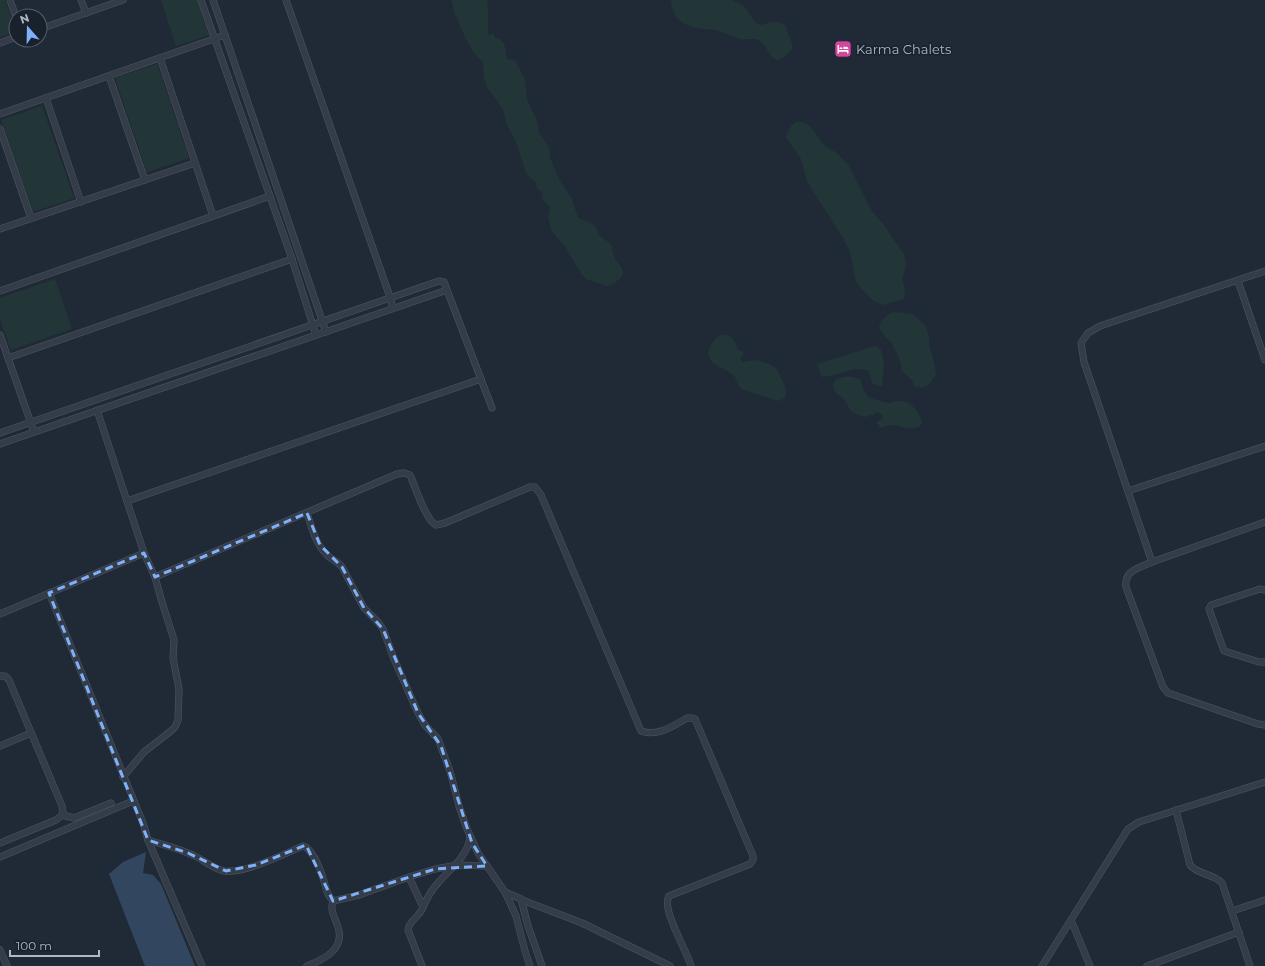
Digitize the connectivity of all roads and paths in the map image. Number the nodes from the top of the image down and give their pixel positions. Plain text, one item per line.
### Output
1 (81, 0) edge
2 (123, 0) edge
3 (201, 0) edge
4 (213, 0) edge
5 (286, 0) edge
6 (86, 13) junction
7 (48, 26) edge
8 (225, 35) junction
9 (215, 39) junction
10 (160, 58) junction
11 (109, 76) junction
12 (46, 98) junction
13 (0, 114) edge
14 (0, 129) edge
15 (195, 163) junction
16 (145, 180) junction
17 (270, 196) junction
18 (81, 202) junction
19 (213, 216) junction
20 (31, 218) junction
21 (0, 229) edge
22 (292, 259) junction
23 (1265, 272) edge
24 (1238, 281) junction
25 (447, 290) junction
26 (0, 291) edge
27 (390, 297) junction
28 (393, 308) junction
29 (322, 321) junction
30 (312, 324) junction
31 (326, 332) junction
32 (0, 335) edge
33 (316, 335) junction
34 (8, 358) junction
35 (1265, 360) edge
36 (481, 379) junction
37 (492, 408) dead end
38 (97, 410) junction
39 (31, 422) junction
40 (34, 432) junction
41 (0, 433) edge
42 (0, 444) edge
43 (1265, 446) edge
44 (1128, 491) junction
45 (127, 501) junction
46 (307, 513) junction
47 (1265, 522) edge
48 (144, 553) junction
49 (1152, 562) junction
50 (155, 577) junction
51 (1265, 590) edge
52 (49, 593) junction
53 (0, 614) edge
54 (1265, 662) edge
55 (0, 676) edge
56 (1265, 725) edge
57 (31, 733) junction
58 (0, 746) edge
59 (123, 777) junction
60 (1265, 782) edge
61 (133, 801) junction
62 (111, 803) dead end
63 (1176, 810) junction
64 (62, 815) junction
65 (470, 836) junction
66 (148, 840) junction
67 (0, 843) edge
68 (0, 857) edge
69 (454, 866) junction
70 (487, 866) junction
71 (409, 877) junction
72 (506, 892) junction
73 (522, 900) junction
74 (1265, 900) edge
75 (333, 901) junction
76 (423, 907) junction
77 (1232, 911) junction
78 (1071, 920) junction
79 (1239, 932) junction
80 (0, 950) edge
81 (7, 966) edge
82 (202, 966) edge
83 (307, 966) edge
84 (422, 966) edge
85 (530, 966) edge
86 (542, 966) edge
87 (670, 966) edge
88 (691, 966) edge
89 (1042, 966) edge
90 (1090, 966) edge
91 (1147, 966) edge
92 (1250, 966) edge

1 - 6 street
2 - 6 street
3 - 9 street
4 - 8 street
5 - 27 street
6 - 7 street
8 - 9 street
8 - 29 street
9 - 10 street
9 - 17 street
10 - 11 street
10 - 15 street
11 - 12 street
11 - 16 street
12 - 13 street
12 - 18 street
14 - 20 street
15 - 16 street
15 - 19 street
16 - 18 street
17 - 19 street
17 - 22 street
18 - 20 street
19 - 26 street
20 - 21 street
22 - 30 street
22 - 34 street
23 - 24 street
24 - 35 street
24 - 44 street
25 - 27 street
25 - 28 street
25 - 36 street
27 - 28 street
27 - 29 street
28 - 31 street
29 - 30 street
29 - 31 street
30 - 33 street
30 - 39 street
31 - 33 street
32 - 34 street
33 - 38 street
34 - 39 street
36 - 37 street
36 - 45 street
38 - 40 street
38 - 45 street
39 - 40 street
39 - 41 street
40 - 42 street
43 - 44 street
44 - 49 street
45 - 48 street
46 - 50 street
46 - 65 street
46 - 88 street
47 - 49 street
48 - 50 street
48 - 52 street
49 - 56 street
50 - 59 street
51 - 54 street
52 - 53 street
52 - 59 street
55 - 57 street
57 - 58 street
57 - 64 street
59 - 61 street
60 - 63 street
61 - 66 street
61 - 68 street
62 - 64 street
63 - 77 street
63 - 78 street
64 - 67 street
65 - 69 street
65 - 70 street
66 - 75 street
66 - 82 street
69 - 70 street
69 - 71 street
69 - 76 street
70 - 72 street
71 - 75 street
71 - 76 street
72 - 73 street
72 - 85 street
73 - 86 street
73 - 87 street
74 - 77 street
75 - 83 street
76 - 84 street
77 - 79 street
78 - 89 street
78 - 90 street
79 - 91 street
79 - 92 street
80 - 81 street

